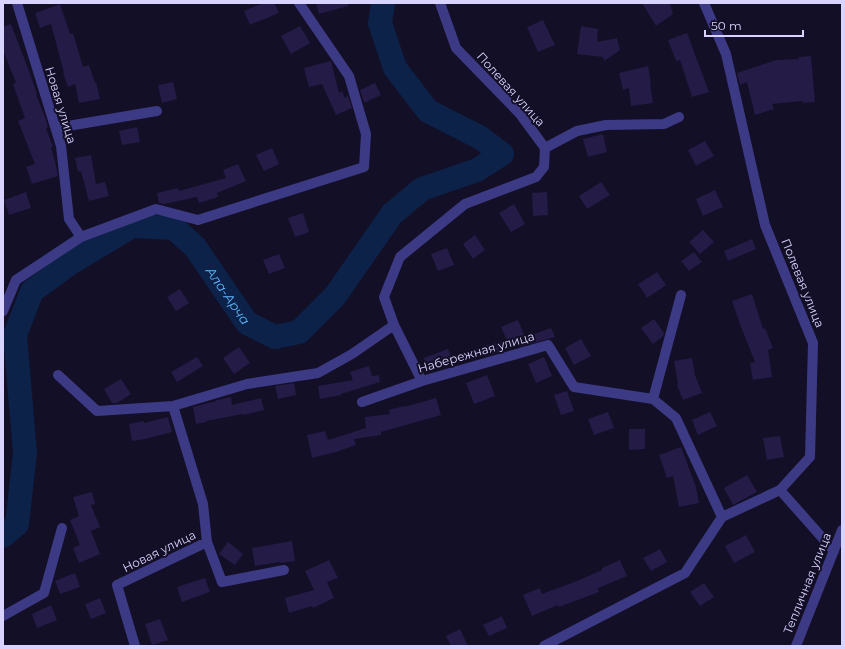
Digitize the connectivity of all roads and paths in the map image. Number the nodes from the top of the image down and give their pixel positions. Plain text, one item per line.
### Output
1 (17, 3) edge
2 (299, 3) edge
3 (440, 3) edge
4 (704, 3) edge
5 (158, 111) dead end
6 (679, 117) dead end
7 (56, 128) junction
8 (546, 148) junction
9 (81, 237) junction
10 (681, 295) dead end
11 (3, 311) edge
12 (394, 325) junction
13 (58, 375) dead end
14 (422, 381) junction
15 (653, 398) junction
16 (362, 402) dead end
17 (173, 406) junction
18 (780, 490) junction
19 (722, 517) junction
20 (62, 528) dead end
21 (842, 530) edge
22 (207, 542) junction
23 (834, 551) junction
24 (284, 570) dead end
25 (3, 616) edge
26 (135, 646) edge
27 (544, 646) edge
28 (796, 646) edge

1 - 7 street, Новая улица
2 - 9 street
3 - 8 street, Полевая улица
4 - 18 street, Полевая улица
5 - 7 street
6 - 8 street
7 - 9 street, Новая улица
8 - 12 street
9 - 11 street
10 - 15 street
12 - 14 street
12 - 17 street
13 - 17 street
14 - 15 street, Набережная улица
14 - 16 street, Набережная улица
15 - 19 street
17 - 22 street, Новая улица
18 - 19 street
18 - 23 street
19 - 27 street
20 - 25 street
21 - 23 street, Тепличная улица
22 - 24 street
22 - 26 street, Новая улица
23 - 28 street, Тепличная улица

